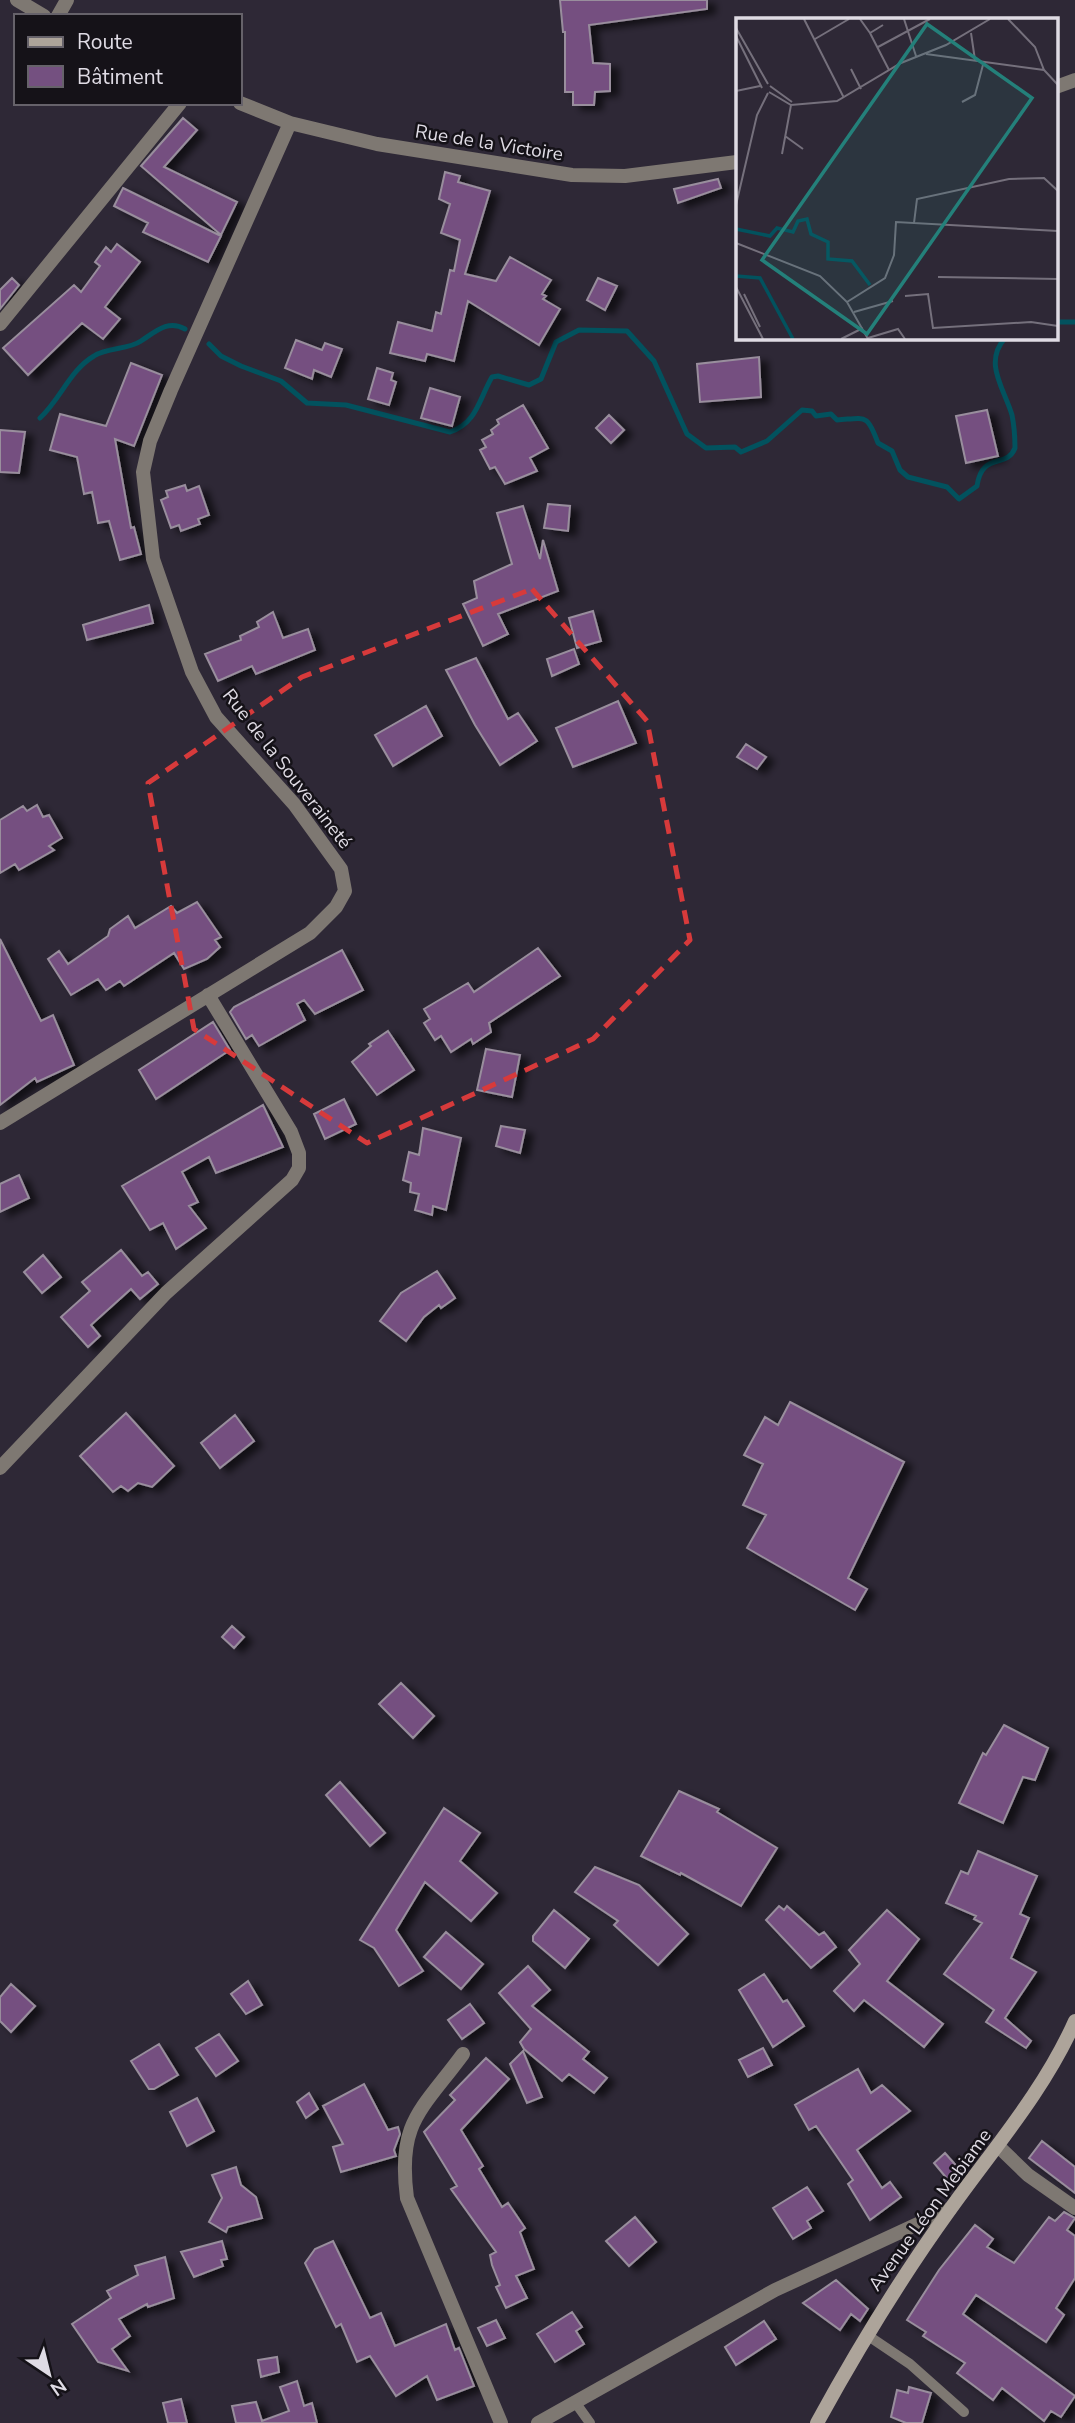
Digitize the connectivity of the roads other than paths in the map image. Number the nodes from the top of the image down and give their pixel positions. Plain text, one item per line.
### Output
1 (17, 0) edge
2 (41, 14) edge
3 (1075, 80) edge
4 (1058, 86) edge
5 (242, 104) edge
6 (178, 105) edge
7 (290, 123) junction
8 (736, 162) edge
9 (0, 324) edge
10 (208, 995) junction
11 (0, 1123) edge
12 (0, 1468) edge
13 (1075, 2021) edge
14 (463, 2054) dead end
15 (999, 2147) junction
16 (950, 2208) junction
17 (1075, 2208) edge
18 (867, 2334) junction
19 (575, 2402) junction
20 (964, 2413) dead end
21 (501, 2423) edge
22 (538, 2423) edge
23 (590, 2423) edge
24 (817, 2423) edge

1 - 2 street
3 - 4 street
5 - 7 street, Rue de la Victoire
6 - 9 street
7 - 8 street, Rue de la Victoire
7 - 10 street, Rue de la Souveraineté
10 - 11 street, Rue de la Souveraineté
10 - 12 street
13 - 15 street, Avenue Léon Mebiame
14 - 21 street
15 - 16 street, Avenue Léon Mebiame
15 - 17 street
16 - 18 street, Avenue Léon Mebiame
16 - 19 street
18 - 20 lane
18 - 24 street, Avenue Léon Mebiame
19 - 22 street
19 - 23 lane

